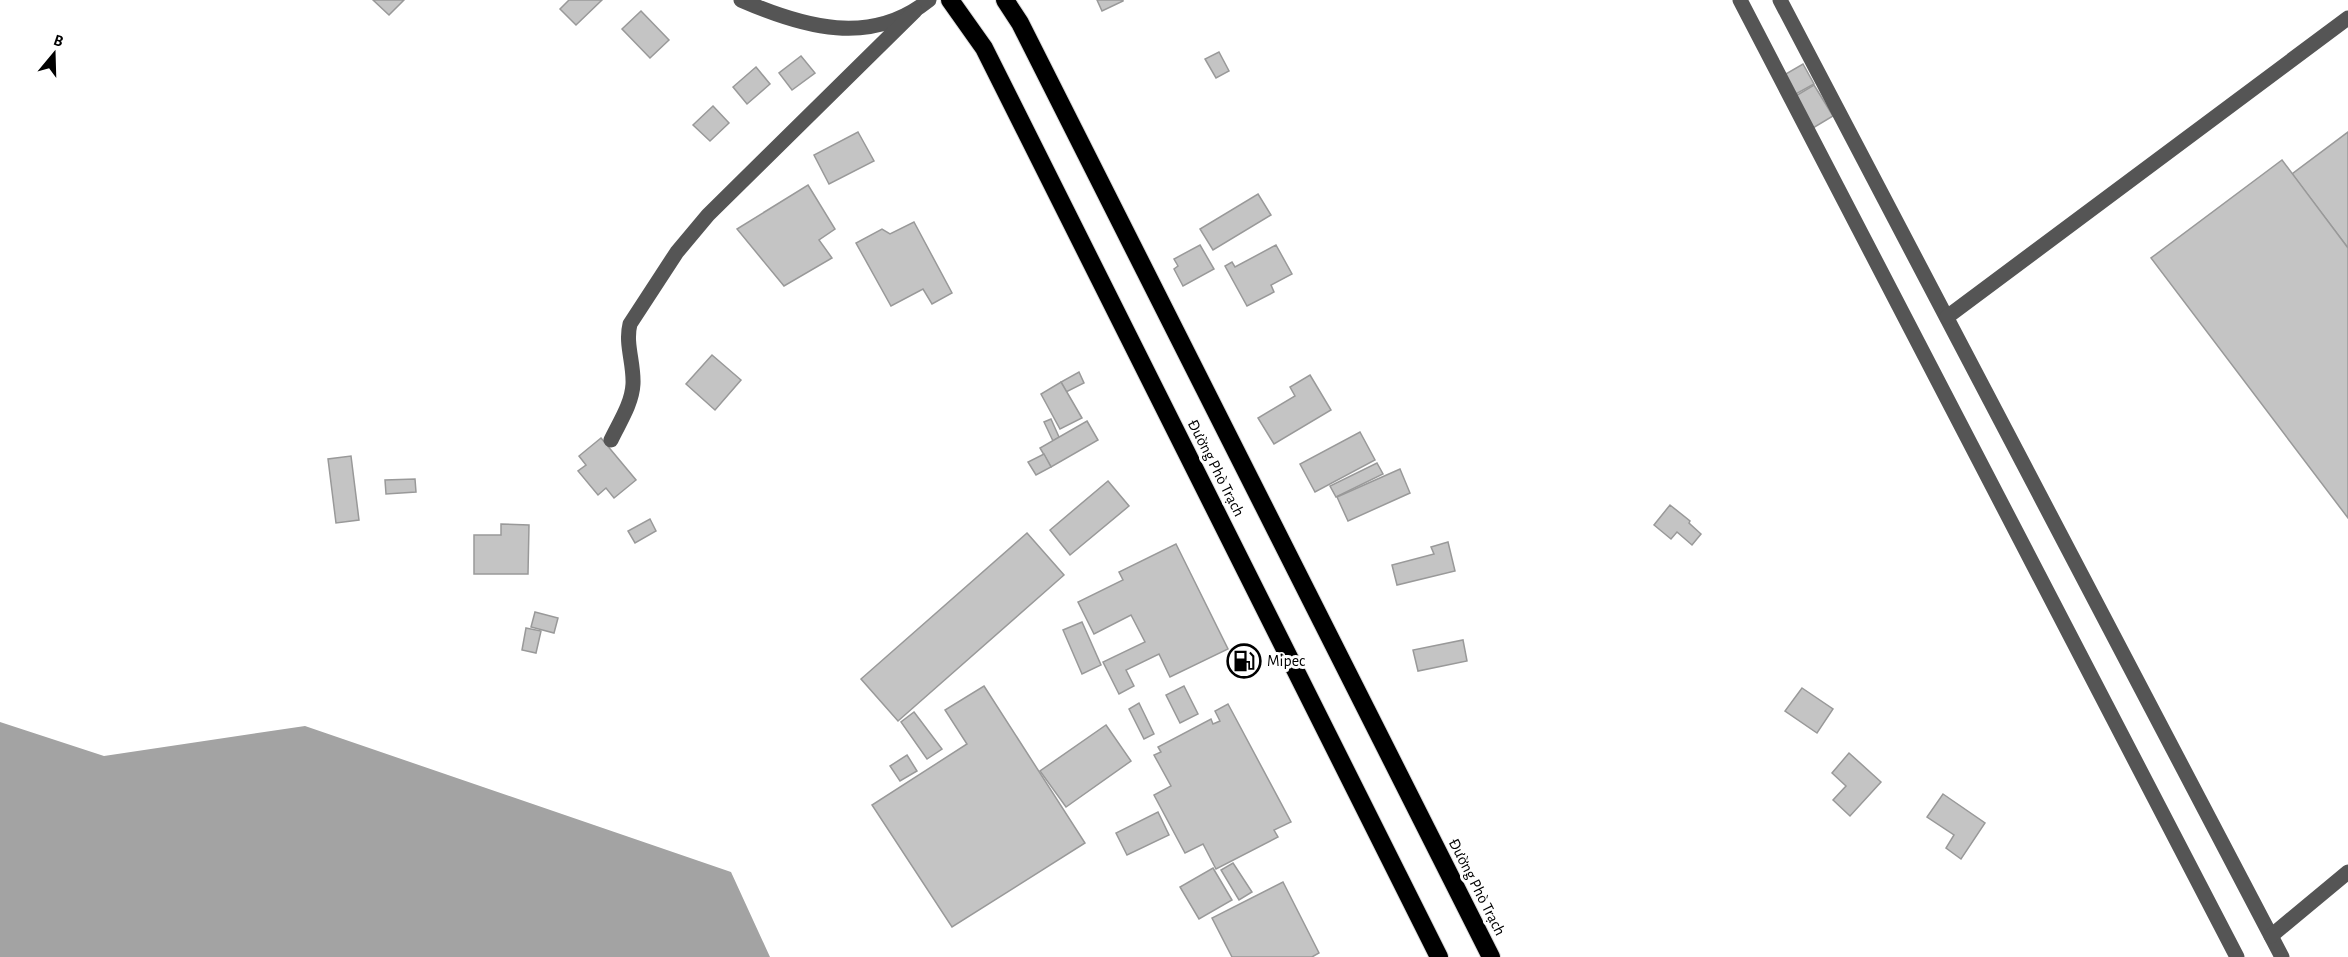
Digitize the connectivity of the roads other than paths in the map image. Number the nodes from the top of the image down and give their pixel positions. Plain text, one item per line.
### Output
1 (741, 0) edge
2 (929, 0) edge
3 (950, 0) edge
4 (1005, 0) edge
5 (1740, 0) edge
6 (1780, 0) edge
7 (915, 11) junction
8 (2348, 18) edge
9 (1947, 317) junction
10 (610, 440) dead end
11 (2348, 873) edge
12 (2271, 936) junction
13 (1439, 957) edge
14 (1491, 957) edge
15 (2237, 957) edge
16 (2282, 957) edge

1 - 7 street
2 - 7 street
3 - 13 highway, Đường Phò Trạch
4 - 14 highway, Đường Phò Trạch
5 - 15 street
6 - 9 street
7 - 10 street
8 - 9 street
9 - 12 street
11 - 12 street
12 - 16 street

